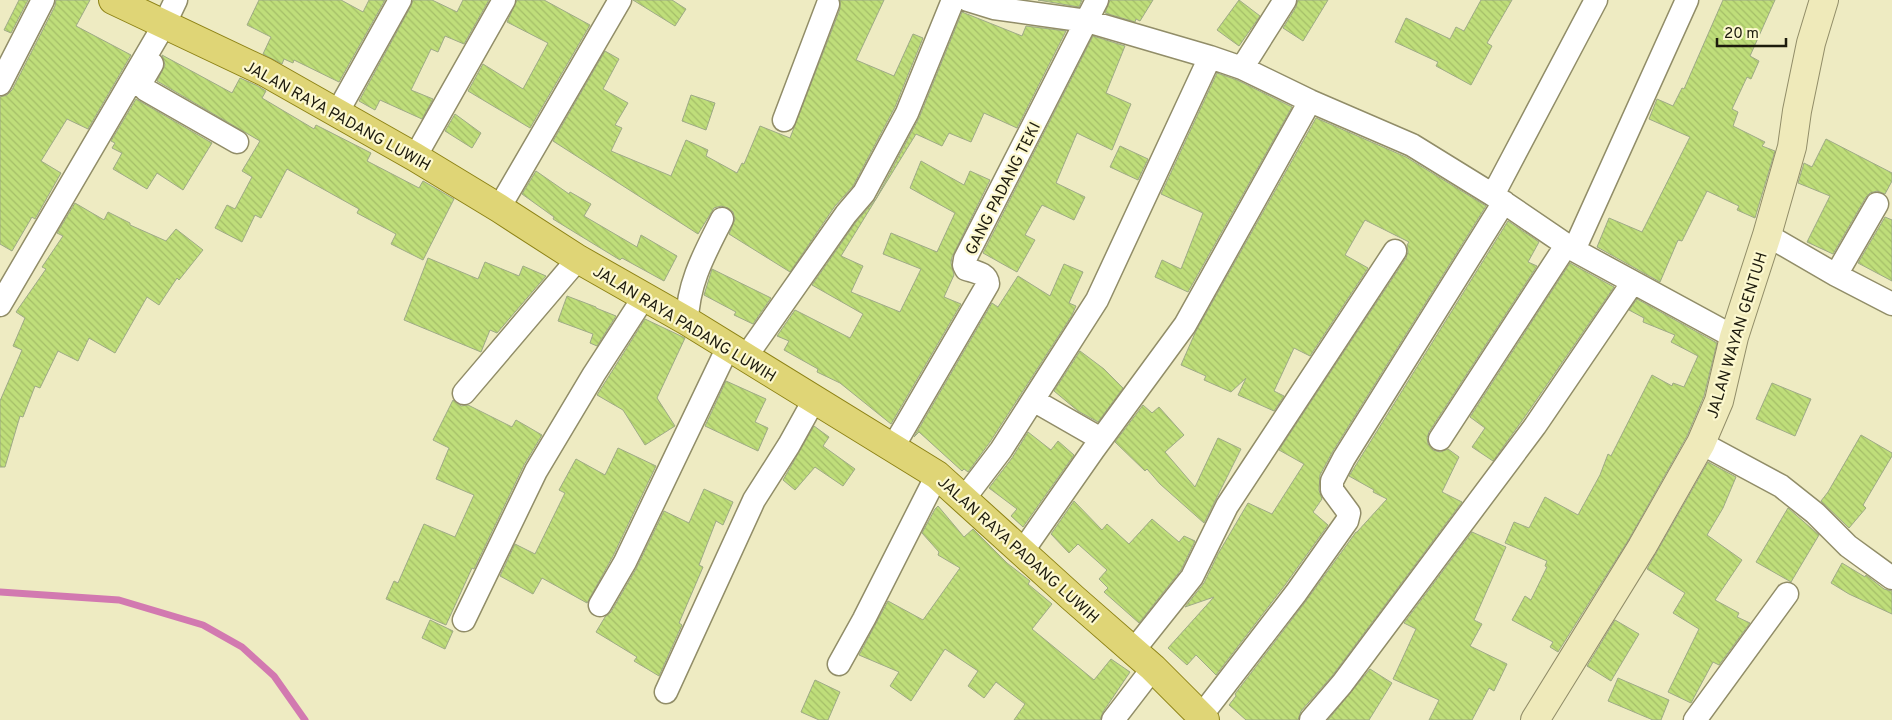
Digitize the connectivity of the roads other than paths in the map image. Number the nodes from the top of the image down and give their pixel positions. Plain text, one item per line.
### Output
1 (43, 0) edge
2 (113, 0) edge
3 (176, 0) edge
4 (400, 0) edge
5 (504, 0) edge
6 (620, 0) edge
7 (953, 0) edge
8 (968, 0) edge
9 (1098, 0) edge
10 (1285, 0) edge
11 (1596, 0) edge
12 (1687, 0) edge
13 (1824, 0) edge
14 (826, 1) edge
15 (1087, 21) junction
16 (168, 26) junction
17 (1210, 57) junction
18 (1242, 68) junction
19 (0, 84) edge
20 (1310, 101) junction
21 (337, 113) junction
22 (784, 120) dead end
23 (237, 142) dead end
24 (415, 157) junction
25 (1499, 198) junction
26 (1877, 204) dead end
27 (500, 208) junction
28 (722, 219) dead end
29 (1767, 235) junction
30 (1570, 247) junction
31 (1395, 251) dead end
32 (578, 259) junction
33 (1836, 275) junction
34 (1633, 282) junction
35 (644, 297) junction
36 (1892, 304) edge
37 (0, 305) edge
38 (687, 320) junction
39 (1734, 337) junction
40 (737, 353) junction
41 (464, 393) dead end
42 (814, 400) junction
43 (1033, 400) junction
44 (1101, 439) junction
45 (1440, 439) dead end
46 (1701, 443) junction
47 (892, 447) junction
48 (936, 475) junction
49 (963, 500) junction
50 (1022, 552) junction
51 (1892, 578) edge
52 (1787, 594) dead end
53 (600, 605) dead end
54 (464, 620) dead end
55 (1133, 650) junction
56 (838, 664) dead end
57 (1153, 668) junction
58 (666, 692) dead end
59 (1203, 718) edge
60 (1112, 720) edge
61 (1311, 720) edge
62 (1535, 720) edge
63 (1695, 720) edge

1 - 19 street
2 - 16 main road, JALAN RAYA PADANG LUWIH
3 - 16 street
4 - 21 street
5 - 24 street
6 - 27 street
7 - 40 street
8 - 15 street
9 - 15 street
10 - 18 street
11 - 25 street
12 - 30 street
13 - 29 street, JALAN WAYAN GENTUH
14 - 22 street
15 - 17 street
15 - 47 street, GANG PADANG TEKI
16 - 21 main road, JALAN RAYA PADANG LUWIH
16 - 23 street
16 - 37 street
17 - 18 street
17 - 43 street
18 - 20 street
20 - 25 street
20 - 44 street
21 - 24 main road, JALAN RAYA PADANG LUWIH
24 - 27 main road, JALAN RAYA PADANG LUWIH
25 - 30 street
25 - 59 street
26 - 33 street
27 - 32 main road, JALAN RAYA PADANG LUWIH
28 - 38 street
29 - 33 street
29 - 39 street, JALAN WAYAN GENTUH
30 - 34 street
30 - 45 street
31 - 55 street
32 - 35 main road, JALAN RAYA PADANG LUWIH
32 - 41 street
33 - 36 street
34 - 39 street
34 - 61 street
35 - 38 main road, JALAN RAYA PADANG LUWIH
35 - 54 street
38 - 40 main road, JALAN RAYA PADANG LUWIH
39 - 46 street, JALAN WAYAN GENTUH
40 - 42 main road, JALAN RAYA PADANG LUWIH
40 - 53 street
42 - 47 main road, JALAN RAYA PADANG LUWIH
42 - 58 street
43 - 44 street
43 - 49 street
44 - 50 street
46 - 51 street
46 - 62 street, JALAN WAYAN GENTUH
47 - 48 main road, JALAN RAYA PADANG LUWIH
48 - 49 main road, JALAN RAYA PADANG LUWIH
48 - 56 street
49 - 50 main road, JALAN RAYA PADANG LUWIH
50 - 55 main road, JALAN RAYA PADANG LUWIH
52 - 63 street
55 - 57 main road, JALAN RAYA PADANG LUWIH
57 - 59 main road, JALAN RAYA PADANG LUWIH
57 - 60 street

